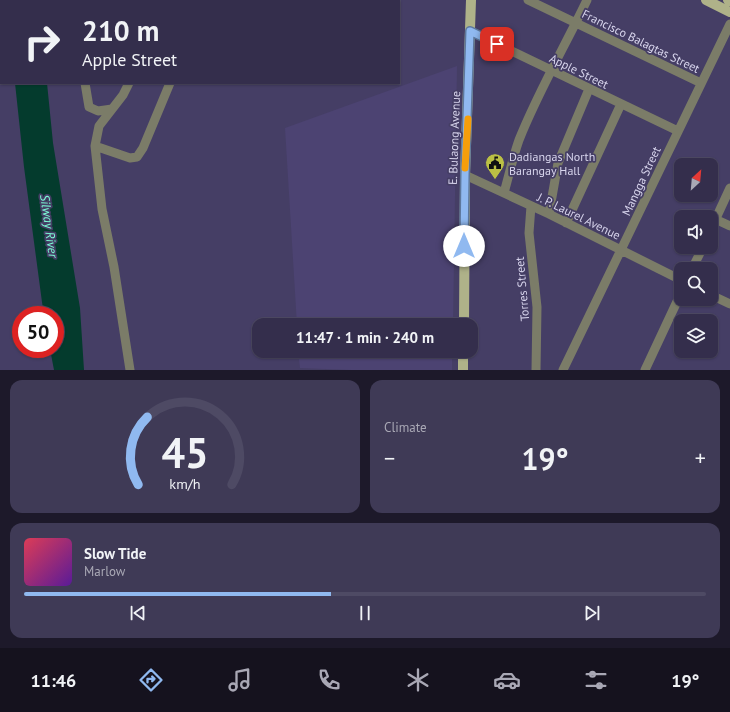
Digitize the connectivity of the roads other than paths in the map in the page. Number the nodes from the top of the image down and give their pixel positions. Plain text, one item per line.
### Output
1 (471, 0) edge
2 (528, 0) edge
3 (587, 0) edge
4 (706, 0) edge
5 (730, 12) edge
6 (576, 23) junction
7 (730, 24) edge
8 (470, 31) junction
9 (552, 71) junction
10 (701, 83) junction
11 (85, 84) edge
12 (128, 84) edge
13 (170, 84) edge
14 (589, 88) junction
15 (621, 104) junction
16 (112, 109) junction
17 (678, 131) junction
18 (95, 146) junction
19 (465, 175) junction
20 (730, 188) edge
21 (504, 193) junction
22 (531, 206) junction
23 (549, 214) junction
24 (718, 214) edge
25 (718, 221) edge
26 (566, 223) junction
27 (730, 226) edge
28 (621, 250) junction
29 (674, 276) edge
30 (718, 298) edge
31 (730, 304) edge
32 (675, 306) edge
33 (464, 318) edge
34 (463, 358) edge
35 (130, 370) edge
36 (463, 370) edge
37 (536, 370) edge
38 (564, 370) edge
39 (645, 370) edge

1 - 8 main road, E. Bulaong Avenue
2 - 6 street, Francisco Balagtas Street
3 - 6 street
4 - 5 main road
6 - 9 street
6 - 10 street, Francisco Balagtas Street
7 - 10 street, Mangga Street
8 - 9 street, Apple Street
8 - 19 main road, E. Bulaong Avenue
9 - 14 street, Apple Street
9 - 21 street
10 - 17 street, Mangga Street
11 - 16 street
12 - 16 street
13 - 18 street
14 - 15 street, Apple Street
14 - 23 street
15 - 17 street, Apple Street
15 - 26 street
16 - 18 street
17 - 28 street, Mangga Street
18 - 35 street
19 - 21 street, J. P. Laurel Avenue
19 - 33 main road, E. Bulaong Avenue
20 - 24 street
21 - 22 street, J. P. Laurel Avenue
22 - 23 street, J. P. Laurel Avenue
22 - 37 street, Torres Street
23 - 26 street, J. P. Laurel Avenue
25 - 27 street
26 - 28 street, J. P. Laurel Avenue
28 - 29 street, J. P. Laurel Avenue
28 - 38 street, Mangga Street
30 - 31 street
32 - 39 street
34 - 36 main road

